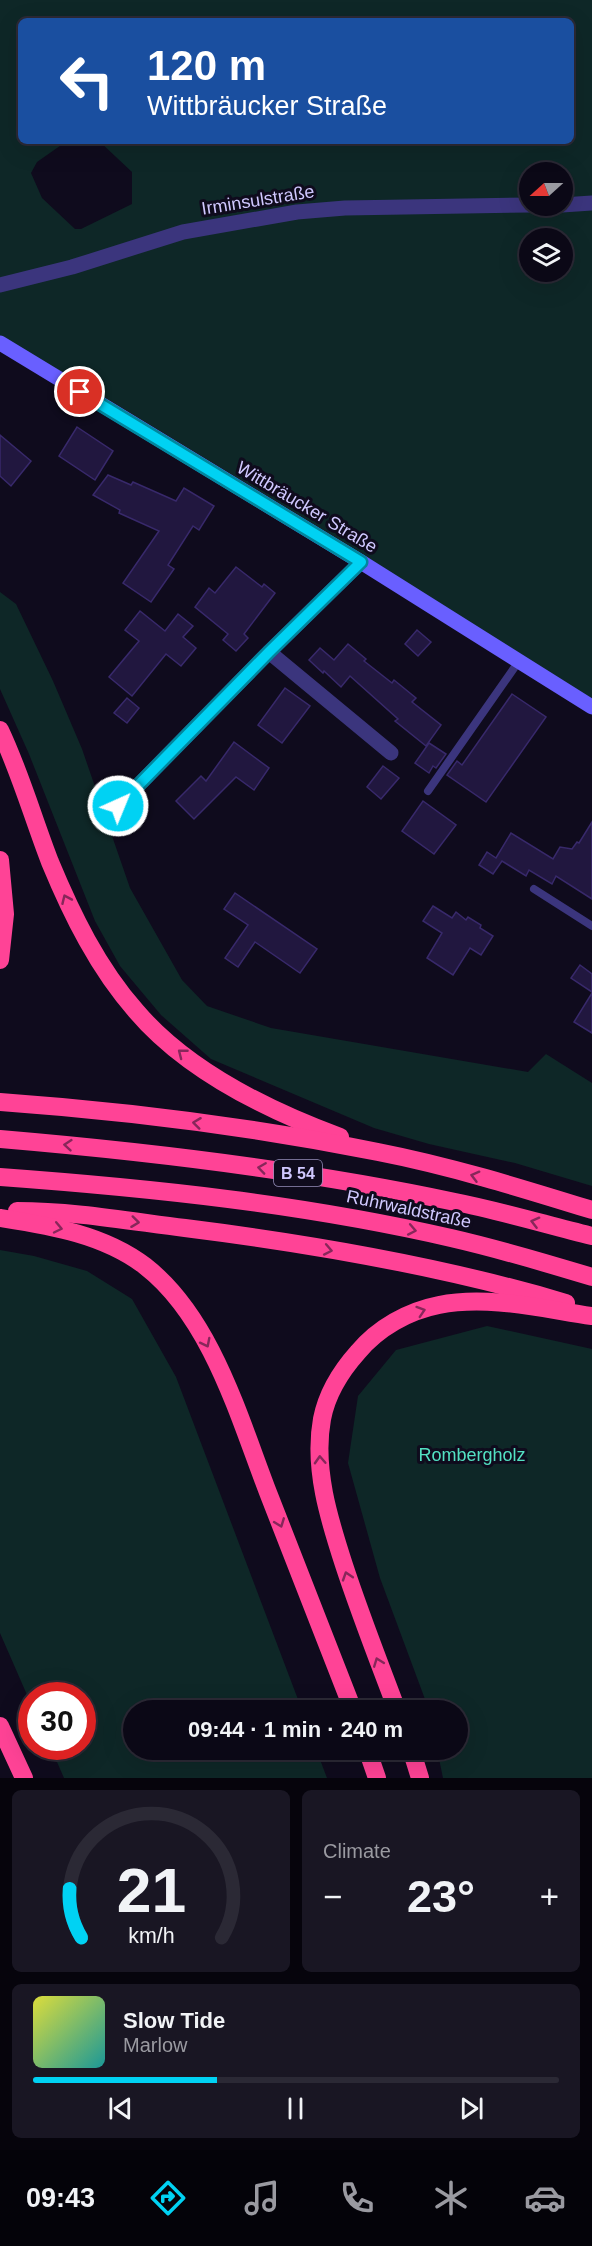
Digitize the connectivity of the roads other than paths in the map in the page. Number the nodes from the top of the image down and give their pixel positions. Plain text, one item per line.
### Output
1 (592, 203) edge
2 (573, 204) edge
3 (519, 205) edge
4 (0, 285) edge
5 (0, 344) edge
6 (361, 562) junction
7 (269, 652) junction
8 (519, 661) junction
9 (592, 707) edge
10 (0, 730) edge
11 (391, 753) dead end
12 (428, 791) dead end
13 (118, 806) dead end
14 (0, 860) edge
15 (534, 889) dead end
16 (592, 926) edge
17 (0, 960) edge
18 (0, 1102) edge
19 (0, 1139) edge
20 (380, 1152) junction
21 (0, 1176) edge
22 (592, 1210) edge
23 (0, 1211) edge
24 (0, 1218) edge
25 (592, 1236) edge
26 (592, 1277) edge
27 (592, 1311) edge
28 (592, 1316) edge
29 (349, 1700) edge
30 (393, 1700) edge
31 (0, 1726) edge
32 (370, 1760) edge
33 (414, 1760) edge
34 (24, 1778) edge
35 (376, 1778) edge
36 (420, 1778) edge

1 - 2 street
3 - 4 street, Irminsulstraße
5 - 6 main road, Wittbräucker Straße
6 - 7 street
6 - 8 main road, Wittbräucker Straße
7 - 11 street
7 - 13 street
8 - 9 main road, Wittbräucker Straße
8 - 12 lane
20 -> 10 highway
14 - 17 highway
15 - 16 lane
20 -> 18 highway
25 -> 19 highway, B 54
22 -> 20 highway
21 -> 26 highway, Ruhrwaldstraße / B 54
23 -> 27 highway
24 -> 29 highway
30 -> 28 highway
31 - 34 highway
32 - 35 highway
33 - 36 highway

